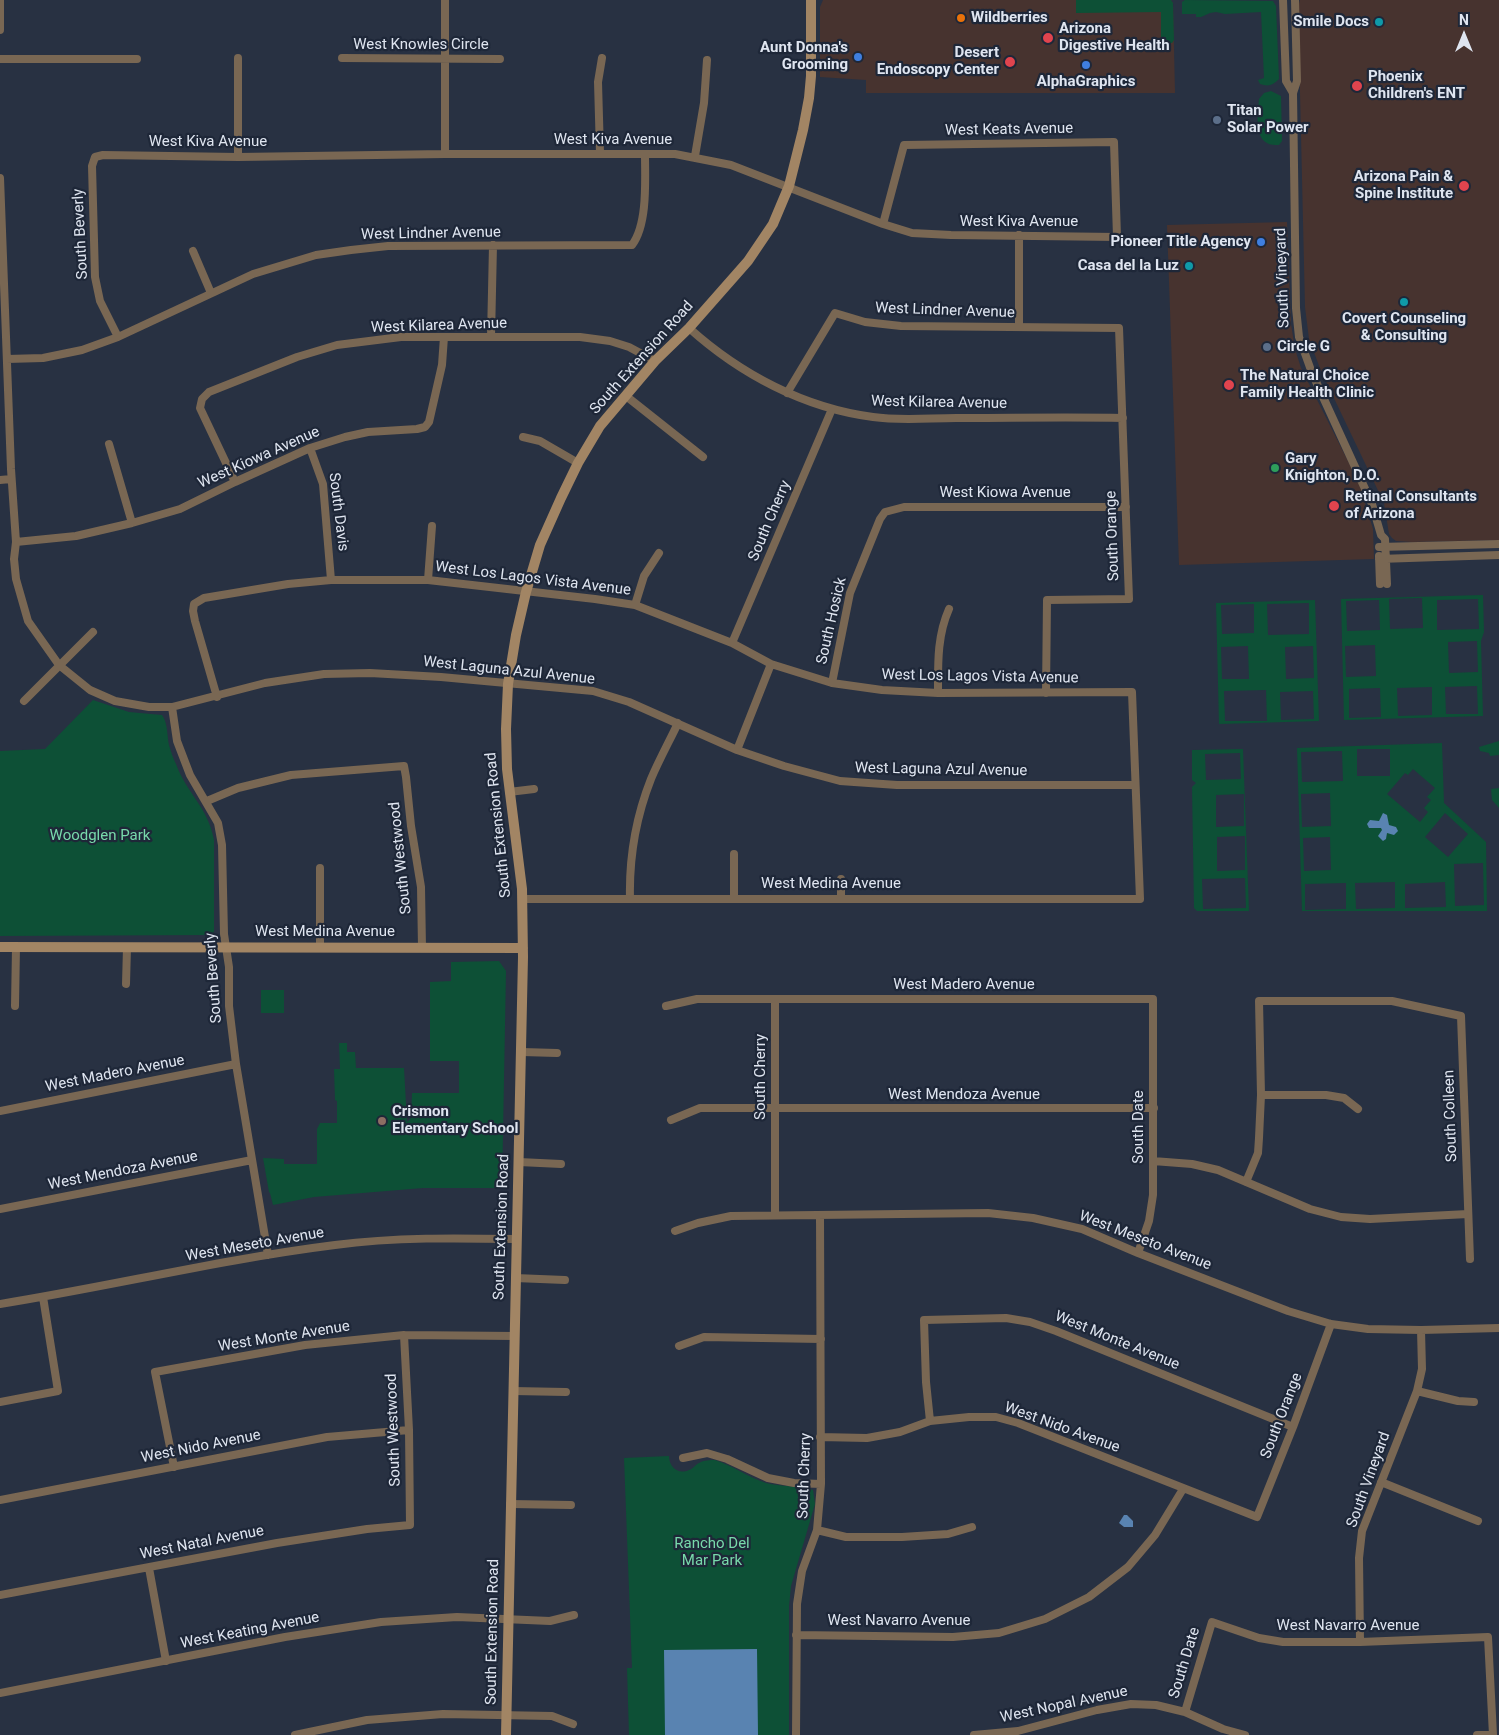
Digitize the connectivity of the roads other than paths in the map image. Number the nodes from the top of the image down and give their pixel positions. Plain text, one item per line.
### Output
1 (0, 0) edge
2 (445, 0) edge
3 (811, 0) edge
4 (1283, 0) edge
5 (1295, 0) edge
6 (0, 30) edge
7 (238, 58) dead end
8 (342, 58) dead end
9 (602, 58) dead end
10 (0, 59) edge
11 (137, 59) dead end
12 (446, 59) junction
13 (500, 59) dead end
14 (707, 60) dead end
15 (1292, 93) junction
16 (600, 153) junction
17 (445, 154) junction
18 (645, 154) junction
19 (238, 156) junction
20 (695, 156) junction
21 (95, 157) joint
22 (0, 178) edge
23 (789, 186) junction
24 (884, 224) junction
25 (1019, 236) junction
26 (1117, 236) joint
27 (492, 245) junction
28 (194, 251) dead end
29 (211, 292) junction
30 (1019, 327) junction
31 (689, 328) junction
32 (1119, 328) joint
33 (118, 336) junction
34 (444, 337) junction
35 (491, 338) junction
36 (7, 359) junction
37 (655, 361) junction
38 (787, 393) junction
39 (626, 396) junction
40 (832, 409) junction
41 (1123, 418) junction
42 (523, 437) dead end
43 (109, 444) dead end
44 (310, 448) junction
45 (704, 457) dead end
46 (578, 463) junction
47 (11, 479) junction
48 (0, 480) edge
49 (235, 482) junction
50 (1126, 507) junction
51 (885, 512) joint
52 (132, 523) junction
53 (432, 526) dead end
54 (16, 542) junction
55 (1499, 544) edge
56 (1382, 546) junction
57 (659, 553) dead end
58 (1499, 555) edge
59 (1383, 559) junction
60 (332, 580) junction
61 (428, 580) junction
62 (1384, 584) dead end
63 (526, 592) junction
64 (635, 605) junction
65 (949, 609) dead end
66 (93, 632) dead end
67 (732, 643) junction
68 (771, 664) junction
69 (59, 665) junction
70 (832, 683) junction
71 (508, 684) junction
72 (938, 693) junction
73 (1046, 693) junction
74 (217, 697) junction
75 (24, 700) dead end
76 (172, 707) junction
77 (678, 723) junction
78 (737, 750) junction
79 (1135, 785) junction
80 (534, 789) dead end
81 (509, 792) junction
82 (207, 801) junction
83 (734, 854) dead end
84 (320, 868) dead end
85 (841, 879) dead end
86 (522, 899) junction
87 (630, 899) junction
88 (734, 899) junction
89 (841, 899) junction
90 (0, 947) edge
91 (16, 947) junction
92 (127, 947) junction
93 (224, 947) junction
94 (320, 947) junction
95 (422, 948) junction
96 (523, 948) junction
97 (126, 984) dead end
98 (775, 999) junction
99 (1153, 999) joint
100 (15, 1006) dead end
101 (666, 1006) dead end
102 (522, 1052) junction
103 (557, 1053) dead end
104 (236, 1064) junction
105 (1261, 1095) junction
106 (774, 1108) junction
107 (1154, 1108) junction
108 (1358, 1109) dead end
109 (0, 1111) edge
110 (671, 1120) dead end
111 (252, 1160) junction
112 (1153, 1161) junction
113 (519, 1162) junction
114 (560, 1164) dead end
115 (1246, 1182) junction
116 (0, 1209) edge
117 (1468, 1214) junction
118 (775, 1215) junction
119 (820, 1215) junction
120 (675, 1231) dead end
121 (517, 1239) junction
122 (1138, 1253) junction
123 (268, 1255) junction
124 (1470, 1259) dead end
125 (515, 1278) junction
126 (565, 1280) dead end
127 (43, 1297) junction
128 (0, 1304) edge
129 (1331, 1324) junction
130 (1499, 1328) edge
131 (1421, 1330) junction
132 (404, 1335) junction
133 (515, 1336) junction
134 (821, 1339) junction
135 (679, 1346) dead end
136 (513, 1392) junction
137 (566, 1392) dead end
138 (1417, 1392) junction
139 (0, 1402) edge
140 (1474, 1402) dead end
141 (930, 1422) junction
142 (1293, 1427) junction
143 (409, 1430) junction
144 (820, 1437) junction
145 (684, 1458) dead end
146 (174, 1467) junction
147 (1381, 1482) junction
148 (821, 1484) junction
149 (1183, 1489) junction
150 (0, 1500) edge
151 (510, 1504) junction
152 (572, 1505) dead end
153 (1257, 1517) joint
154 (1478, 1521) dead end
155 (410, 1525) joint
156 (972, 1527) dead end
157 (816, 1530) junction
158 (149, 1568) junction
159 (0, 1595) edge
160 (574, 1616) dead end
161 (508, 1618) junction
162 (1212, 1622) joint
163 (796, 1635) junction
164 (1360, 1642) junction
165 (166, 1661) junction
166 (0, 1693) edge
167 (1185, 1712) junction
168 (506, 1715) junction
169 (573, 1724) dead end
170 (295, 1735) edge
171 (506, 1735) edge
172 (796, 1735) edge
173 (974, 1735) edge
174 (1245, 1735) edge
175 (1477, 1735) edge
176 (1492, 1735) edge

1 - 6 street
2 - 12 street
3 - 23 street, South Extension Road
4 - 15 street, South Vineyard
5 - 15 street, South Vineyard
7 - 19 street
8 - 12 street, West Knowles Circle
9 - 16 street
10 - 11 street
12 - 13 street, West Knowles Circle
12 - 17 street
14 - 20 street
15 - 56 street, South Vineyard
16 - 17 street, West Kiva Avenue
16 - 18 street, West Kiva Avenue
17 - 19 street, West Kiva Avenue
18 - 20 street, West Kiva Avenue
18 - 27 street, West Lindner Avenue
19 - 21 street, West Kiva Avenue
20 - 23 street, West Kiva Avenue
21 - 33 street, South Beverly
22 - 36 street, West Laguna Azul Avenue
23 - 24 street, West Kiva Avenue
23 - 31 street, South Extension Road
24 - 25 street, West Kiva Avenue
24 - 26 street, West Keats Avenue
25 - 26 street, West Kiva Avenue
25 - 30 street
27 - 29 street, West Lindner Avenue
27 - 35 street
28 - 29 street
29 - 33 street, West Lindner Avenue
30 - 32 street, West Lindner Avenue
30 - 38 street, West Lindner Avenue
31 - 37 street, South Extension Road
31 - 38 street, West Kilarea Avenue
32 - 41 street, South Orange
33 - 36 street, West Lindner Avenue
34 - 35 street, West Kilarea Avenue
34 - 44 street, West Kiowa Avenue
34 - 49 street, West Kilarea Avenue
35 - 37 street, West Kilarea Avenue
36 - 47 street, West Laguna Azul Avenue
37 - 39 street, South Extension Road
38 - 40 street, West Kilarea Avenue
39 - 45 street
39 - 46 street, South Extension Road
40 - 41 street, West Kilarea Avenue
40 - 67 street, South Cherry
41 - 50 street, South Orange
42 - 46 street
43 - 52 street
44 - 49 street, West Kiowa Avenue
44 - 60 street, South Davis
46 - 63 street, South Extension Road
47 - 48 street
47 - 54 street, West Laguna Azul Avenue
49 - 52 street, West Kiowa Avenue
50 - 51 street, West Kiowa Avenue
50 - 73 street, South Orange
51 - 70 street, South Hosick
52 - 54 street, West Kiowa Avenue
53 - 61 street
54 - 69 street, West Laguna Azul Avenue
55 - 56 street
56 - 59 street, South Vineyard
57 - 64 street
58 - 59 street
59 - 62 street, South Vineyard
60 - 61 street, West Los Lagos Vista Avenue
60 - 74 street, West Los Lagos Vista Avenue
61 - 63 street, West Los Lagos Vista Avenue
63 - 64 street, West Los Lagos Vista Avenue
63 - 71 street, South Extension Road
64 - 67 street, West Los Lagos Vista Avenue
65 - 72 street
66 - 69 street
67 - 68 street, West Los Lagos Vista Avenue
68 - 70 street, West Los Lagos Vista Avenue
68 - 78 street
69 - 75 street
69 - 76 street, West Laguna Azul Avenue
70 - 72 street, West Los Lagos Vista Avenue
71 - 74 street, West Laguna Azul Avenue
71 - 77 street, West Laguna Azul Avenue
71 - 81 street, South Extension Road
72 - 73 street, West Los Lagos Vista Avenue
73 - 79 street, West Los Lagos Vista Avenue
74 - 76 street, West Laguna Azul Avenue
76 - 82 street, South Beverly
77 - 78 street, West Laguna Azul Avenue
77 - 87 street
78 - 79 street, West Laguna Azul Avenue
79 - 89 street, West Medina Avenue
80 - 81 street
81 - 86 street, South Extension Road
82 - 93 street, South Beverly
82 - 95 street, South Westwood
83 - 88 street
84 - 94 street
85 - 89 street
86 - 87 street, West Medina Avenue
86 - 96 street, South Extension Road
87 - 88 street, West Medina Avenue
88 - 89 street, West Medina Avenue
90 - 91 street, West Medina Avenue
91 - 92 street, West Medina Avenue
91 - 100 street
92 - 93 street, West Medina Avenue
92 - 97 street
93 - 94 street, West Medina Avenue
93 - 104 street, South Beverly
94 - 95 street, West Medina Avenue
95 - 96 street, West Medina Avenue
96 - 102 street, South Extension Road
98 - 99 street, West Madero Avenue
98 - 101 street, West Madero Avenue
98 - 106 street, South Cherry
99 - 107 street, South Date
102 - 103 street
102 - 113 street, South Extension Road
104 - 109 street, West Madero Avenue
104 - 111 street, South Beverly
105 - 108 street
105 - 115 street
105 - 117 street, South Colleen
106 - 107 street, West Mendoza Avenue
106 - 110 street, West Mendoza Avenue
106 - 118 street, South Cherry
107 - 112 street, South Date
111 - 116 street, West Mendoza Avenue
111 - 123 street, South Beverly
112 - 115 street
112 - 122 street, South Date
113 - 114 street
113 - 121 street, South Extension Road
115 - 117 street
117 - 124 street, South Colleen
118 - 119 street, West Meseto Avenue
118 - 120 street, West Meseto Avenue
119 - 122 street, West Meseto Avenue
119 - 134 street, South Cherry
121 - 123 street, West Meseto Avenue
121 - 125 street, South Extension Road
122 - 129 street, West Meseto Avenue
123 - 127 street, West Meseto Avenue
125 - 126 street
125 - 133 street, South Extension Road
127 - 128 street, West Meseto Avenue
127 - 139 street
129 - 131 street, West Meseto Avenue
129 - 142 street, South Orange
130 - 131 street, West Meseto Avenue
131 - 138 street, South Vineyard
132 - 133 street, West Monte Avenue
132 - 143 street, South Westwood
132 - 146 street, West Monte Avenue
133 - 136 street, South Extension Road
134 - 135 street
134 - 144 street, South Cherry
136 - 137 street
136 - 151 street, South Extension Road
138 - 140 street
138 - 147 street, South Vineyard
141 - 142 street, West Monte Avenue
141 - 144 street, West Nido Avenue
141 - 149 street, West Nido Avenue
142 - 153 street, South Orange
143 - 146 street, West Nido Avenue
143 - 155 street, South Westwood
144 - 148 street, South Cherry
145 - 148 street
146 - 150 street, West Nido Avenue
147 - 154 street
147 - 164 street, South Vineyard
148 - 157 street, South Cherry
149 - 153 street, West Nido Avenue
149 - 163 street, West Navarro Avenue
151 - 152 street
151 - 161 street, South Extension Road
155 - 158 street, West Natal Avenue
156 - 157 street
157 - 163 street, South Cherry
158 - 159 street, West Natal Avenue
158 - 165 street
160 - 161 street, West Keating Avenue
161 - 165 street, West Keating Avenue
161 - 168 street, South Extension Road
162 - 164 street, West Navarro Avenue
162 - 167 street, South Date
163 - 172 street, South Cherry
164 - 176 street, West Navarro Avenue
165 - 166 street, West Keating Avenue
167 - 173 street, West Nopal Avenue
167 - 174 street, West Nopal Avenue
168 - 169 street
168 - 170 street
168 - 171 street, South Extension Road
175 - 176 street

